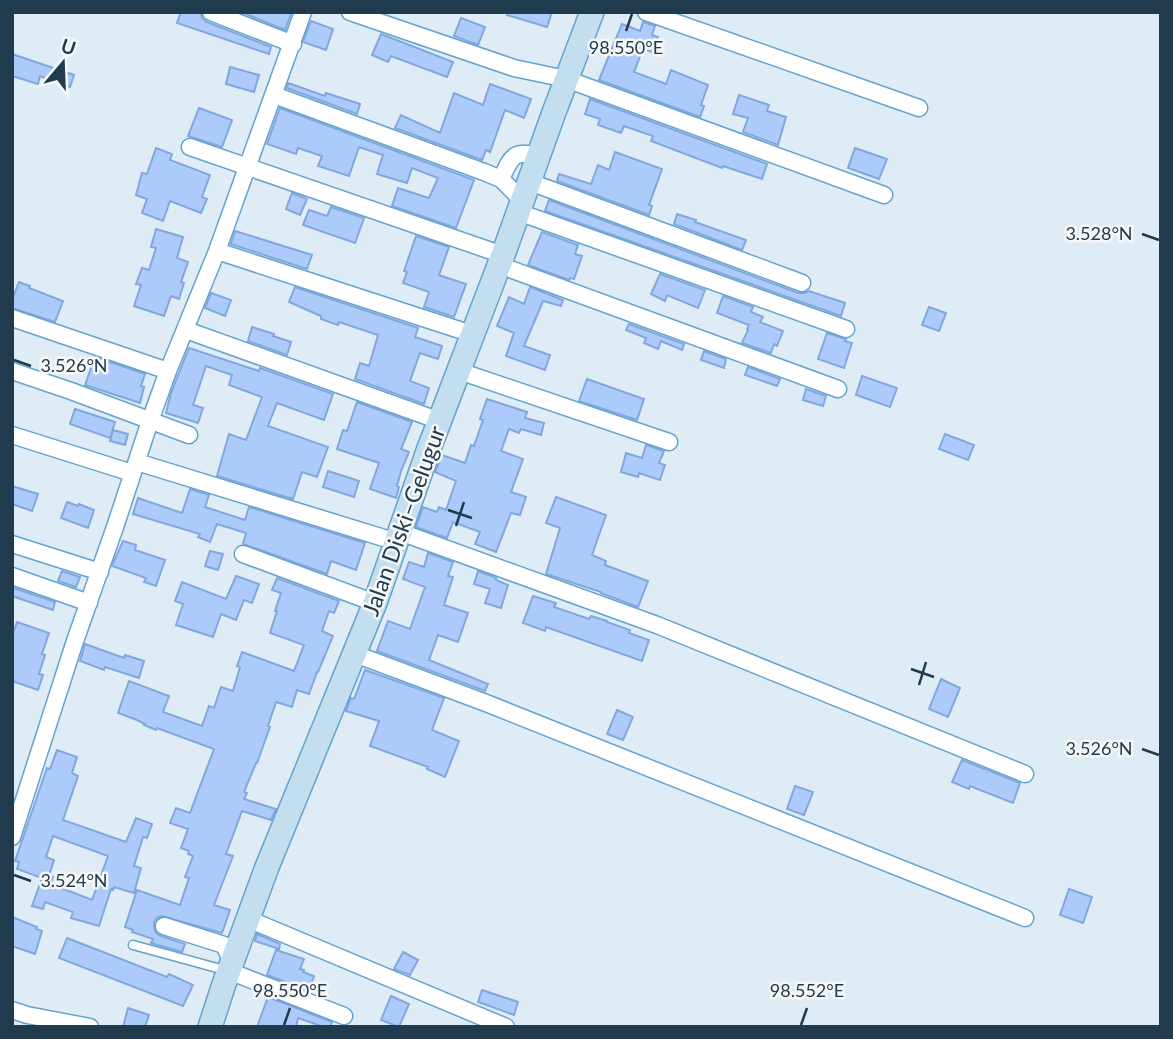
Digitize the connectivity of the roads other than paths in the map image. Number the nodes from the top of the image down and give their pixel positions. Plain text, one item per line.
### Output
1 (211, 12) edge
2 (303, 12) edge
3 (350, 12) edge
4 (592, 12) edge
5 (646, 12) edge
6 (293, 44) junction
7 (566, 79) junction
8 (274, 95) junction
9 (919, 108) dead end
10 (190, 147) dead end
11 (538, 156) junction
12 (248, 167) junction
13 (501, 179) junction
14 (884, 195) dead end
15 (524, 198) junction
16 (217, 251) junction
17 (501, 260) junction
18 (802, 284) dead end
19 (12, 318) edge
20 (846, 329) dead end
21 (186, 331) junction
22 (472, 334) junction
23 (12, 371) edge
24 (168, 371) junction
25 (459, 371) junction
26 (838, 389) dead end
27 (150, 421) junction
28 (440, 421) junction
29 (12, 435) edge
30 (189, 435) dead end
31 (669, 442) dead end
32 (134, 467) junction
33 (398, 537) junction
34 (12, 544) edge
35 (243, 554) dead end
36 (100, 572) junction
37 (12, 576) edge
38 (89, 603) junction
39 (375, 603) junction
40 (355, 654) junction
41 (1025, 774) dead end
42 (12, 837) edge
43 (1025, 918) dead end
44 (248, 919) junction
45 (164, 926) dead end
46 (133, 945) dead end
47 (231, 966) junction
48 (12, 1010) edge
49 (344, 1016) dead end
50 (90, 1027) edge
51 (210, 1027) edge
52 (506, 1027) edge

1 - 6 street
2 - 6 street
3 - 7 street
4 - 7 main road, Jalan Diski–Gelugur
5 - 9 street
6 - 8 street
7 - 11 main road, Jalan Diski–Gelugur
7 - 14 street
8 - 12 street
8 - 13 street
10 - 12 street
11 - 13 street
11 - 15 main road, Jalan Diski–Gelugur
12 - 16 street
12 - 17 street
13 - 15 street
15 - 17 main road, Jalan Diski–Gelugur
15 - 18 street
15 - 20 street
16 - 21 street
16 - 22 street
17 - 22 main road, Jalan Diski–Gelugur
17 - 26 street
19 - 24 street
21 - 24 street
21 - 28 street
22 - 25 main road, Jalan Diski–Gelugur
23 - 27 street
24 - 27 street
25 - 28 main road, Jalan Diski–Gelugur
25 - 31 street
27 - 30 street
27 - 32 street
28 - 33 main road, Jalan Diski–Gelugur
29 - 32 street
32 - 33 street
32 - 36 street
33 - 39 main road, Jalan Diski–Gelugur
33 - 41 street
34 - 36 street
35 - 39 street
36 - 38 street
37 - 38 street
38 - 42 street
39 - 40 main road, Jalan Diski–Gelugur
40 - 43 street
40 - 44 main road, Jalan Diski–Gelugur
44 - 47 main road, Jalan Diski–Gelugur
44 - 52 street
45 - 47 street
46 - 47 lane
47 - 49 street
47 - 51 main road, Jalan Diski–Gelugur
48 - 50 street

